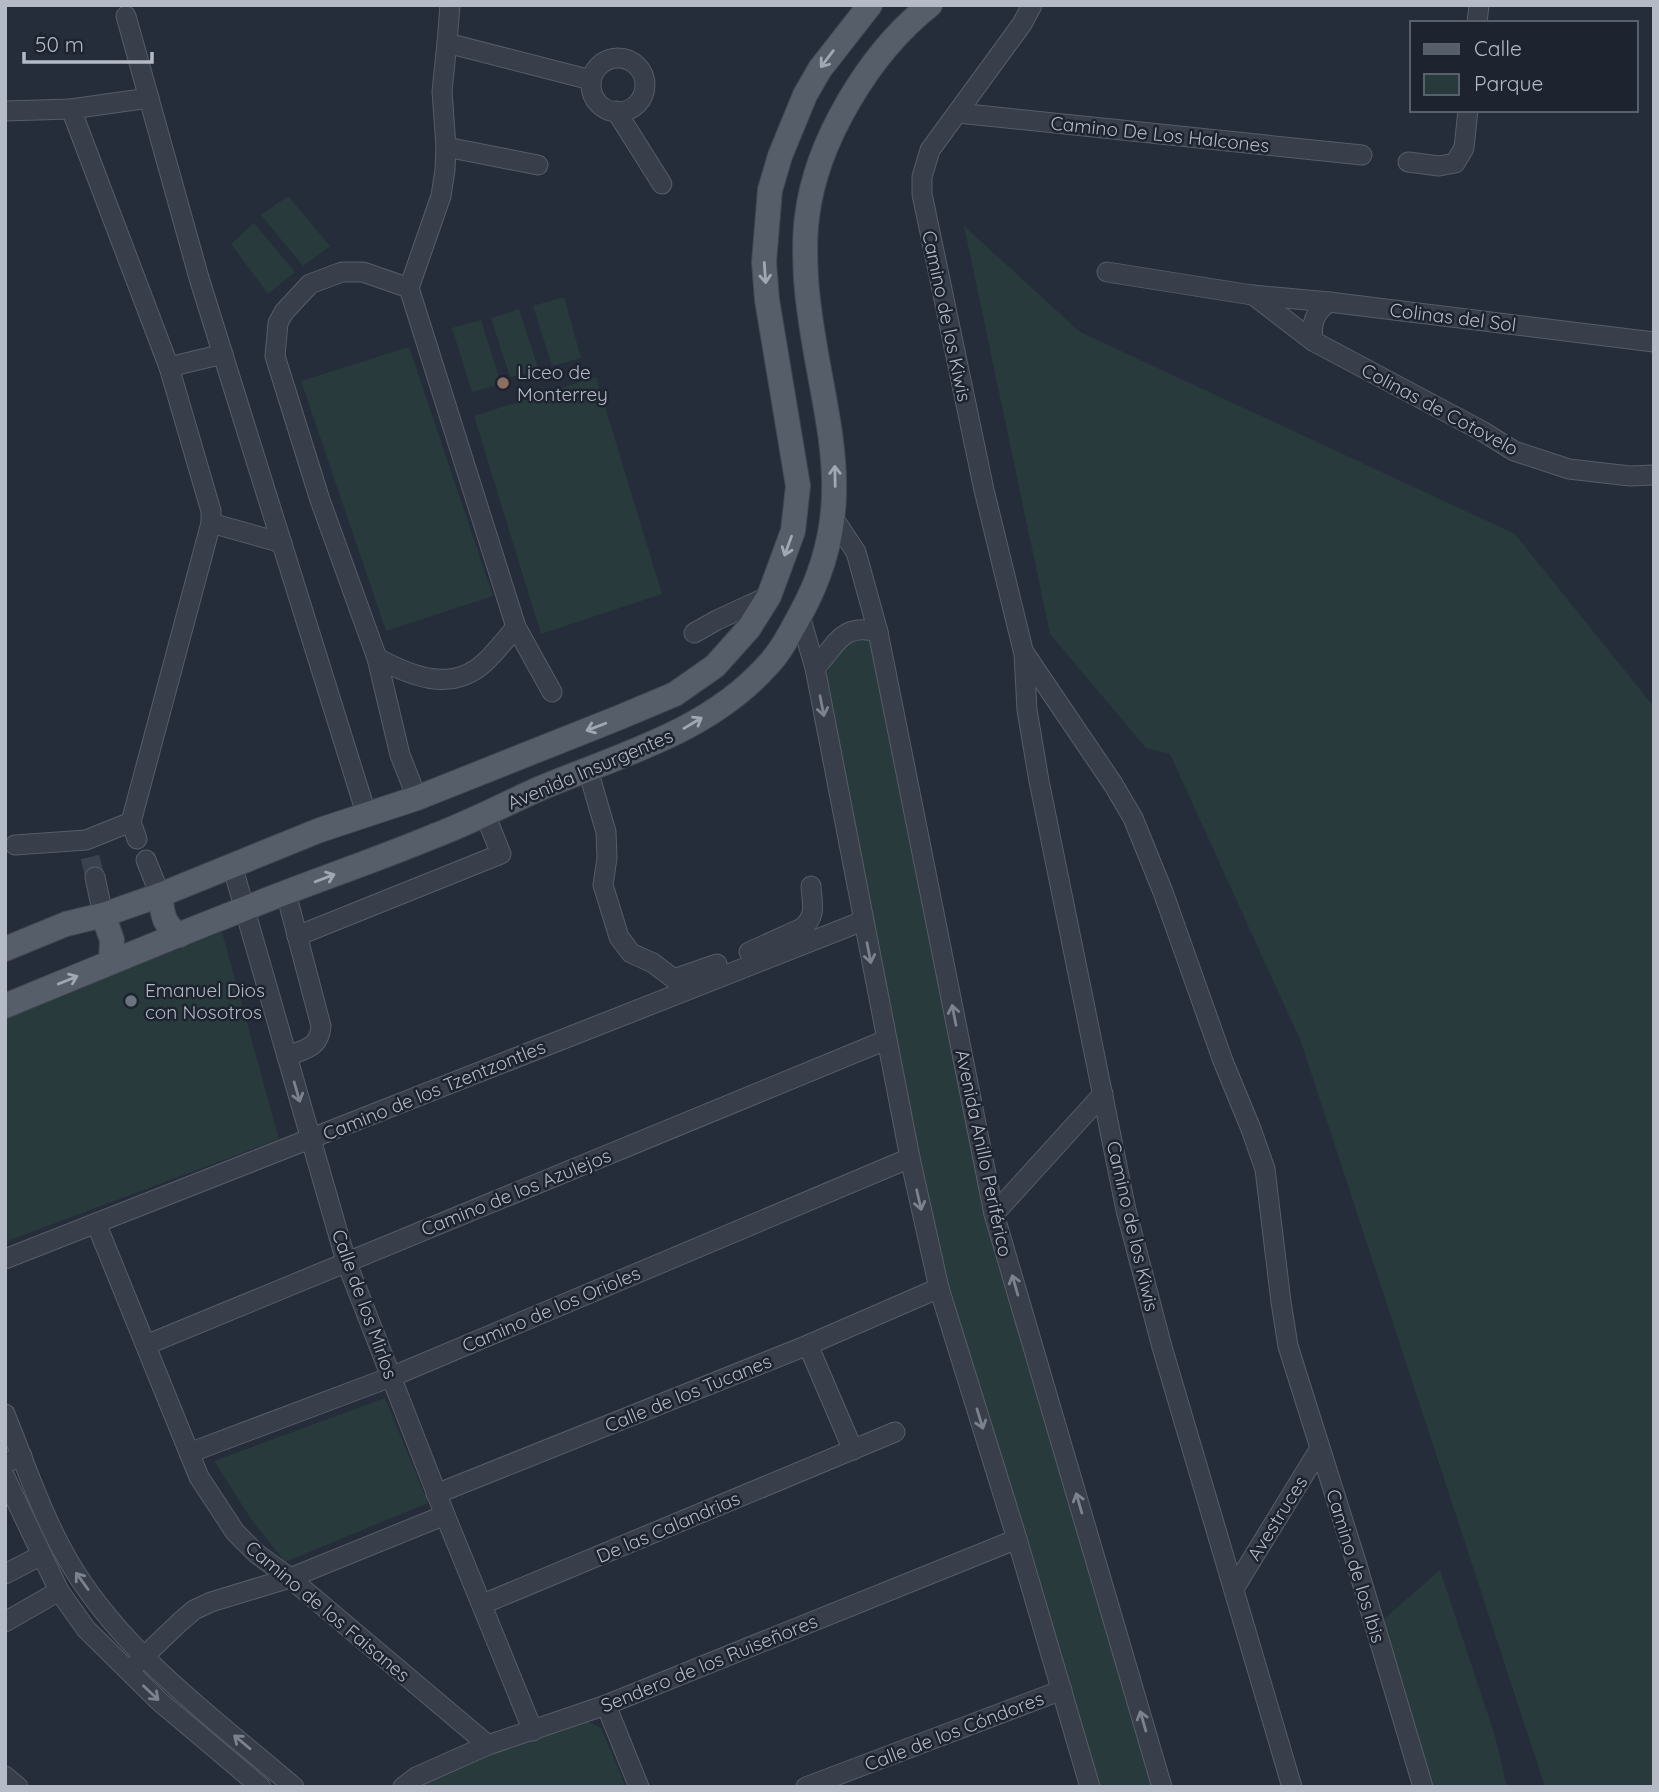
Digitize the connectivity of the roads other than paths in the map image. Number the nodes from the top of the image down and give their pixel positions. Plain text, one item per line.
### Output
1 (450, 5) edge
2 (870, 5) edge
3 (930, 5) edge
4 (1032, 5) edge
5 (126, 16) dead end
6 (447, 43) junction
7 (591, 80) junction
8 (149, 98) junction
9 (71, 109) junction
10 (5, 111) edge
11 (616, 111) junction
12 (1468, 112) edge
13 (957, 113) junction
14 (446, 147) junction
15 (1362, 155) dead end
16 (1408, 162) dead end
17 (538, 165) dead end
18 (662, 184) dead end
19 (1108, 272) dead end
20 (409, 288) junction
21 (1252, 295) junction
22 (1329, 302) junction
23 (1313, 341) junction
24 (1654, 342) edge
25 (223, 354) junction
26 (169, 367) junction
27 (1654, 475) edge
28 (831, 516) junction
29 (211, 523) junction
30 (282, 542) junction
31 (769, 596) junction
32 (800, 616) junction
33 (516, 627) junction
34 (878, 632) junction
35 (694, 633) dead end
36 (1024, 654) junction
37 (377, 658) junction
38 (815, 668) junction
39 (552, 692) dead end
40 (588, 770) junction
41 (417, 798) junction
42 (366, 813) junction
43 (485, 814) junction
44 (15, 845) dead end
45 (146, 859) dead end
46 (232, 865) junction
47 (95, 877) tunnel mouth
48 (811, 886) dead end
49 (286, 893) junction
50 (160, 895) junction
51 (244, 908) junction
52 (103, 915) junction
53 (863, 921) junction
54 (180, 935) junction
55 (297, 936) junction
56 (5, 949) edge
57 (111, 961) junction
58 (5, 1006) edge
59 (886, 1040) junction
60 (287, 1057) junction
61 (1102, 1094) junction
62 (310, 1139) junction
63 (910, 1158) junction
64 (994, 1214) junction
65 (96, 1223) junction
66 (5, 1259) edge
67 (346, 1261) junction
68 (939, 1288) junction
69 (146, 1345) junction
70 (807, 1345) junction
71 (1288, 1346) joint
72 (391, 1377) junction
73 (5, 1414) edge
74 (895, 1433) dead end
75 (853, 1450) junction
76 (1320, 1450) junction
77 (190, 1453) junction
78 (13, 1459) edge
79 (5, 1477) edge
80 (436, 1494) junction
81 (444, 1515) junction
82 (1017, 1539) junction
83 (41, 1555) junction
84 (5, 1574) edge
85 (290, 1578) junction
86 (1234, 1587) junction
87 (59, 1591) junction
88 (483, 1604) junction
89 (5, 1622) edge
90 (144, 1657) junction
91 (128, 1672) junction
92 (1062, 1689) junction
93 (606, 1705) junction
94 (533, 1731) junction
95 (488, 1745) junction
96 (5, 1776) edge
97 (18, 1787) edge
98 (261, 1787) edge
99 (294, 1787) edge
100 (403, 1787) edge
101 (639, 1787) edge
102 (806, 1787) edge
103 (1090, 1787) edge
104 (1162, 1787) edge
105 (1292, 1787) edge
106 (1423, 1787) edge

1 - 6 street
2 -> 31 main road, Avenida Insurgentes
28 -> 3 main road, Avenida Insurgentes
4 - 13 street, Camino de los Kiwis
5 - 8 street
6 - 7 street
6 - 14 street
7 - 11 street
7 - 11 street
8 - 9 street
8 - 25 street
9 - 10 street
9 - 26 street
11 - 18 street
12 - 16 street
13 - 15 street, Camino De Los Halcones
13 - 36 street, Camino de los Kiwis
14 - 17 street
14 - 20 street
19 - 21 street, Colinas del Sol
20 - 33 street
20 - 37 street
21 - 22 street, Colinas del Sol
21 - 23 street, Colinas de Cotovelo
22 - 23 street
22 - 24 street, Colinas del Sol
23 - 27 street, Colinas de Cotovelo
25 - 26 street
25 - 30 street
26 - 29 street
28 - 32 main road, Avenida Insurgentes
28 - 34 street, Avenida Anillo Periférico
29 - 30 street
29 - 44 street
30 - 42 street
31 - 35 street
31 -> 41 main road, Avenida Insurgentes
32 - 38 street
40 -> 32 main road, Avenida Insurgentes
33 - 37 street
33 - 39 street
34 - 38 street
64 -> 34 street, Avenida Anillo Periférico
36 - 61 street, Camino de los Kiwis
36 - 71 street, Camino de los Kiwis
37 - 41 street
38 -> 53 street
40 - 43 main road, Avenida Insurgentes
40 - 48 street
41 - 42 main road, Avenida Insurgentes
42 - 46 main road, Avenida Insurgentes
49 -> 43 main road, Avenida Insurgentes
43 - 55 street
45 - 50 street
46 - 50 main road, Avenida Insurgentes
46 - 51 street, Calle de los Mirlos
47 - 52 street
49 - 51 main road, Avenida Insurgentes
49 - 55 street
50 - 52 main road, Avenida Insurgentes
50 - 54 main road
51 - 54 main road, Avenida Insurgentes
51 - 60 street, Calle de los Mirlos
52 - 56 main road, Avenida Insurgentes
52 - 57 main road
53 -> 59 street
53 - 62 street, Camino de los Tzentzontles
54 - 57 main road, Avenida Insurgentes
55 - 60 street
58 -> 57 main road, Avenida Insurgentes
59 - 63 street
59 - 67 street, Camino de los Azulejos
60 -> 62 street, Calle de los Mirlos
61 - 64 street
61 - 86 street, Camino de los Kiwis
62 - 65 street, Camino de los Tzentzontles
62 - 67 street, Calle de los Mirlos
63 -> 68 street
63 - 72 street, Camino de los Orioles
104 -> 64 street, Avenida Anillo Periférico
65 - 66 street, Camino de los Tzentzontles
65 - 69 street, Camino de los Faisanes
67 - 69 street, Camino de los Azulejos
67 - 72 street, Calle de los Mirlos
68 - 70 street, Calle de los Tucanes
68 -> 82 street
69 - 77 street, Camino de los Faisanes
70 - 75 street
70 - 80 street, Calle de los Tucanes
71 - 76 street, Camino de los Ibis
72 - 77 street, Camino de los Orioles
72 - 80 street, Calle de los Mirlos
73 - 78 street
74 - 75 street, De las Calandrias
75 - 88 street, De las Calandrias
76 - 86 street, Avestruces
76 - 106 street, Camino de los Ibis
77 - 85 street, Camino de los Faisanes
90 -> 78 street
79 - 83 street
80 - 81 street, Calle de los Mirlos
81 - 85 street
81 - 88 street, Calle de los Mirlos
82 - 92 street
82 - 93 street, Sendero de los Ruiseñores
83 - 84 street
83 - 87 street
85 - 90 street
85 - 95 street, Camino de los Faisanes
86 - 105 street, Camino de los Kiwis
87 - 89 street
87 - 91 street
88 - 94 street, Calle de los Mirlos
90 - 91 street
99 -> 90 street
91 -> 98 street
92 - 102 street, Calle de los Cóndores
92 - 103 street
93 - 94 street, Sendero de los Ruiseñores
93 - 101 street
94 - 95 street, Sendero de los Ruiseñores
95 - 100 street, Sendero de los Ruiseñores
96 - 97 street

